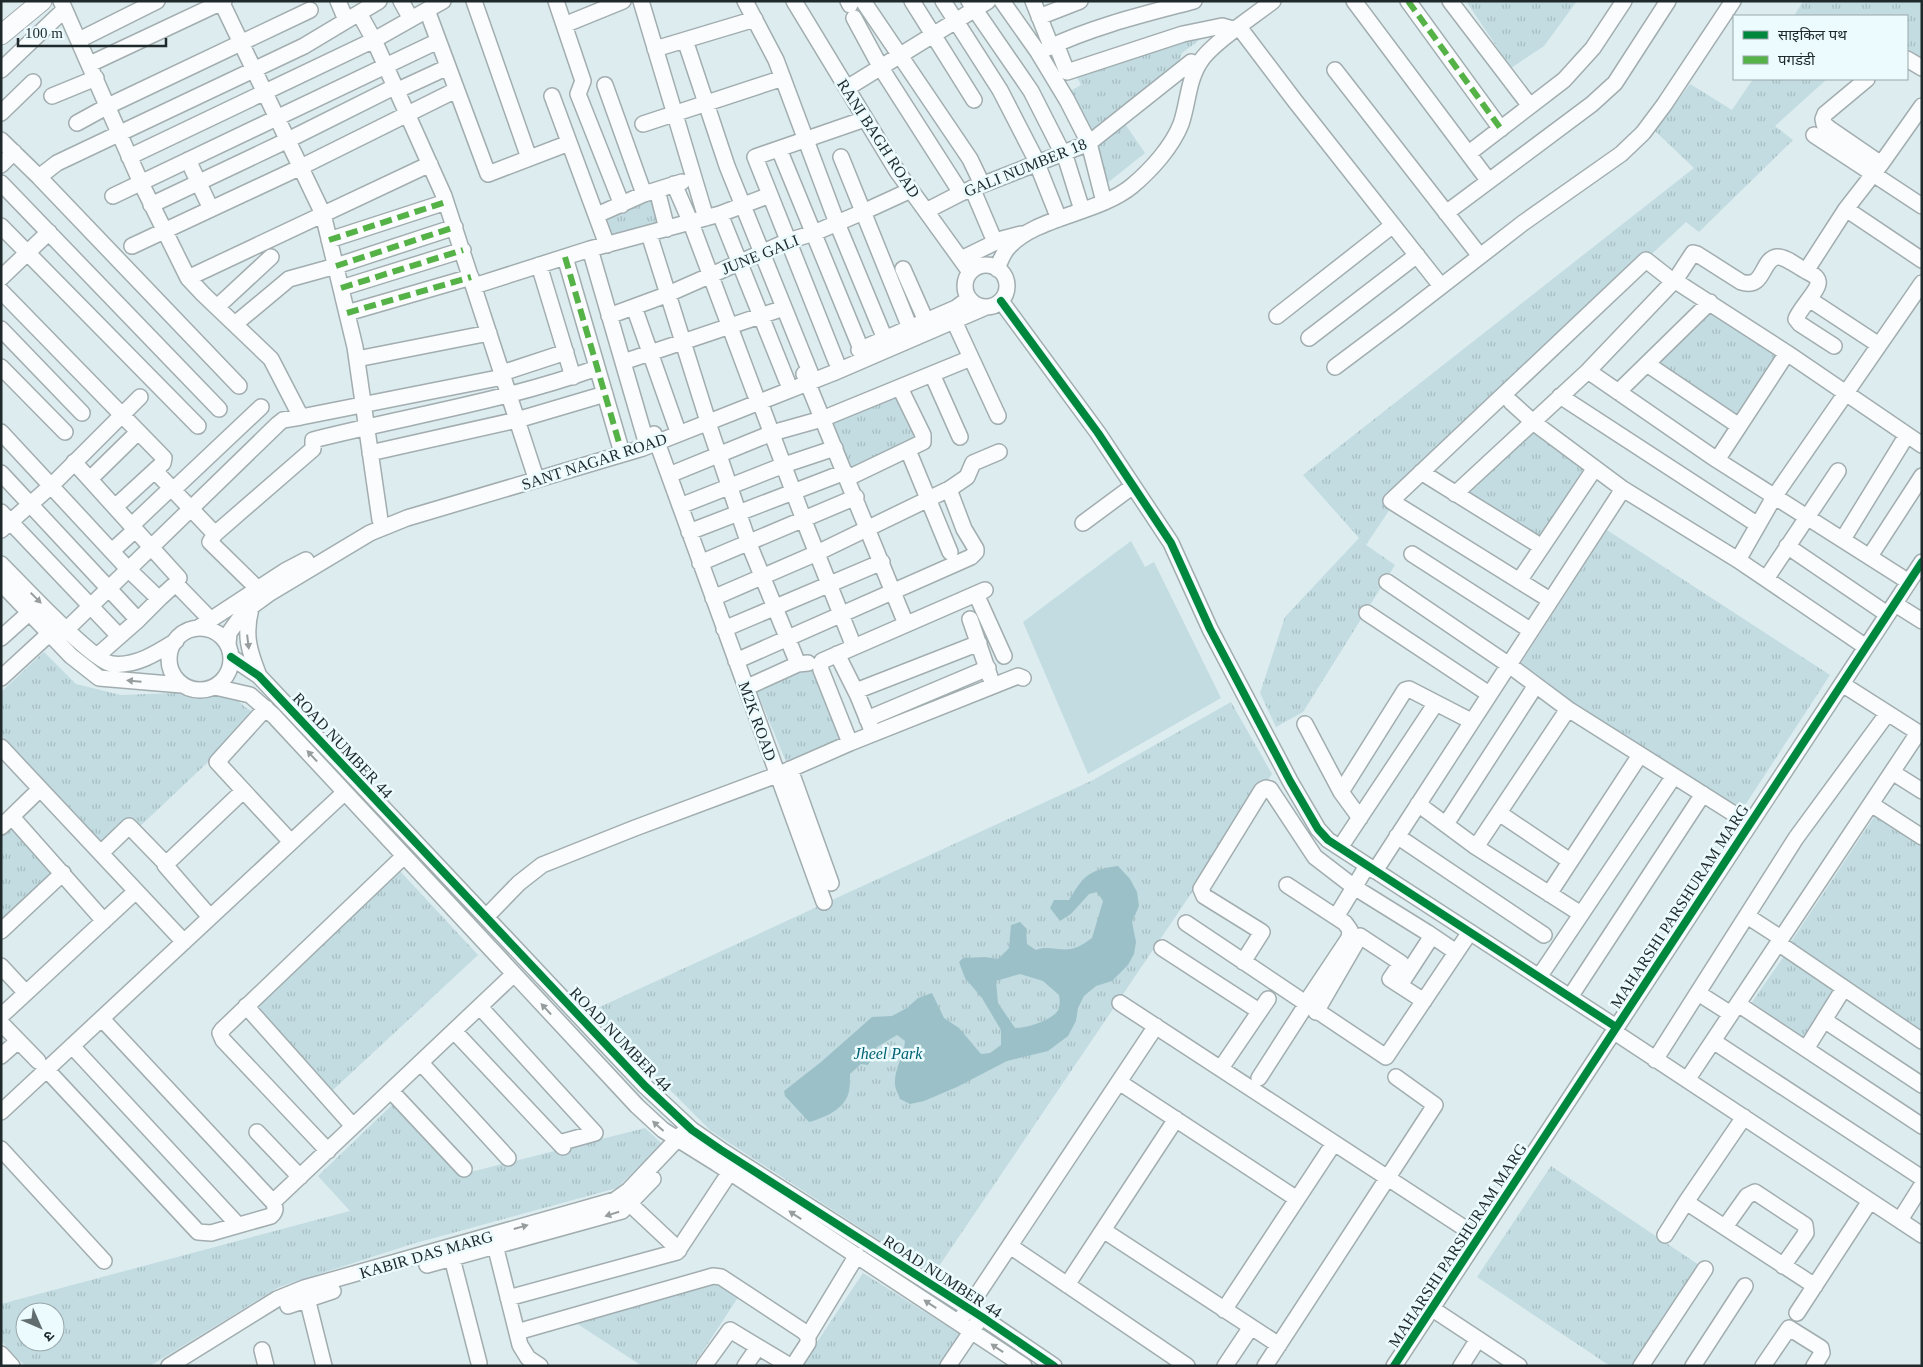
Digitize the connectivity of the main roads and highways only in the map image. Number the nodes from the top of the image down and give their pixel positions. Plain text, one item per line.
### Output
1 (22, 1) edge
2 (42, 1) edge
3 (1, 19) edge
4 (1, 35) edge

1 - 3 main road
2 - 4 main road

